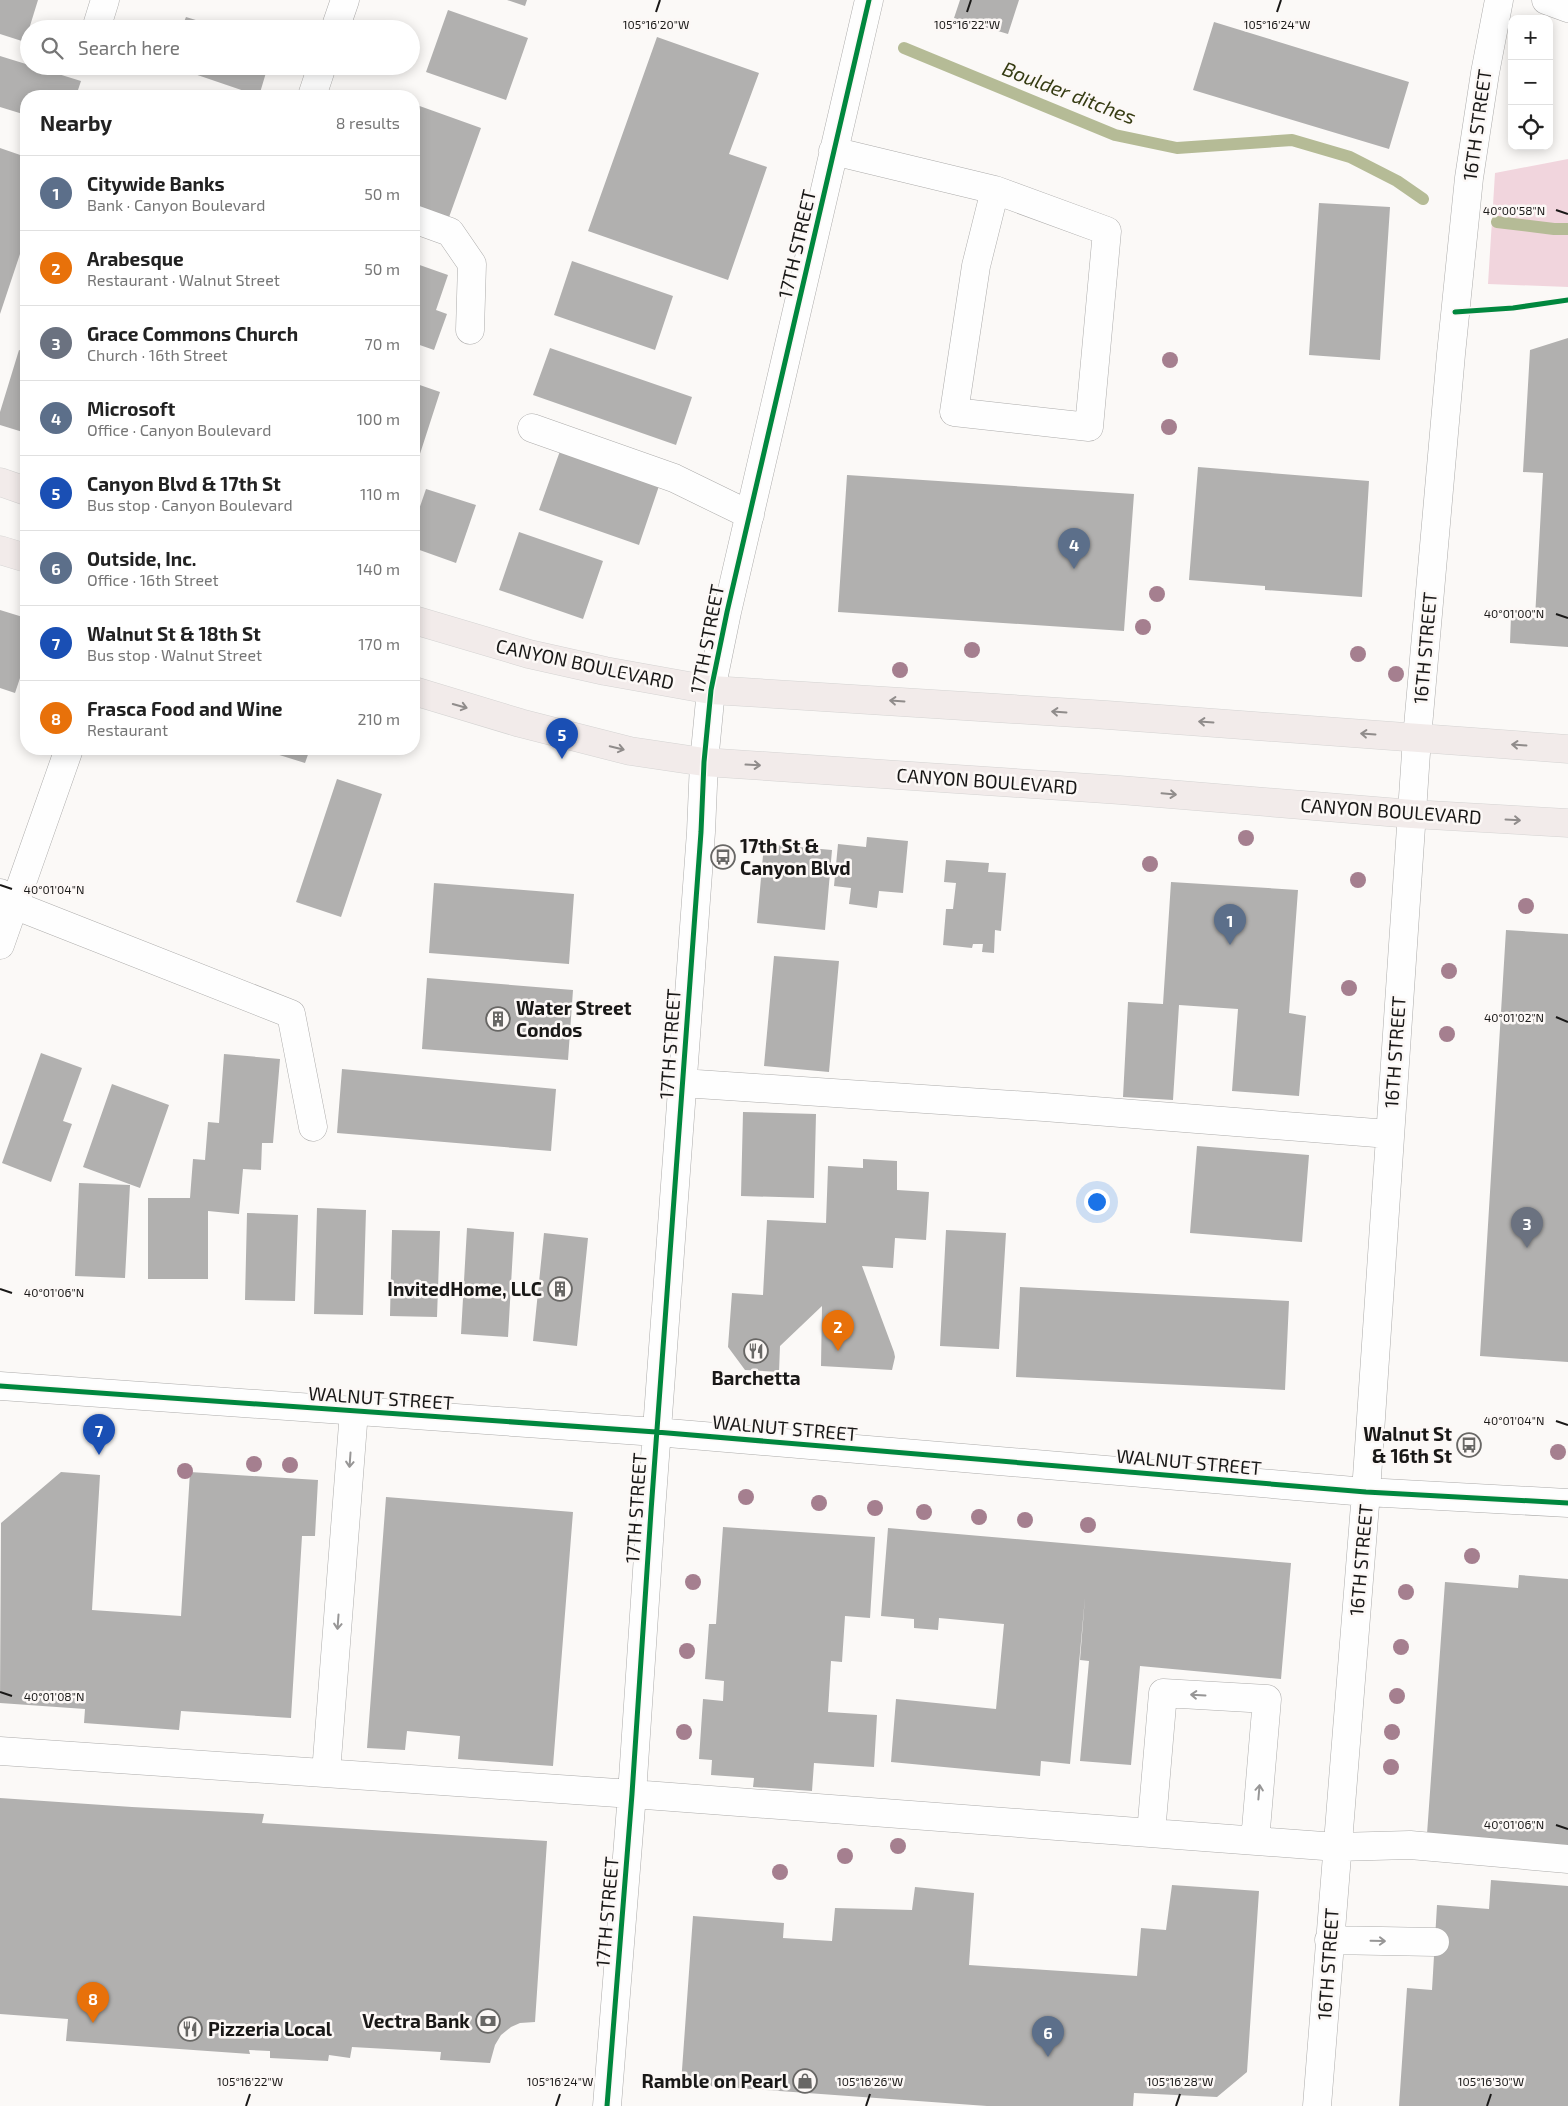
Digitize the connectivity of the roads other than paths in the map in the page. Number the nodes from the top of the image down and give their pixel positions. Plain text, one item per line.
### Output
1 (105, 0) edge
2 (345, 0) edge
3 (869, 0) edge
4 (1499, 0) edge
5 (1546, 0) edge
6 (1568, 8) edge
7 (99, 20) edge
8 (338, 20) edge
9 (319, 75) edge
10 (314, 90) edge
11 (833, 152) junction
12 (995, 190) junction
13 (420, 221) edge
14 (470, 330) dead end
15 (532, 428) dead end
16 (0, 482) edge
17 (20, 489) edge
18 (750, 515) junction
19 (0, 550) edge
20 (20, 556) edge
21 (420, 622) edge
22 (711, 690) junction
23 (420, 693) edge
24 (1417, 738) junction
25 (1568, 749) edge
26 (67, 755) edge
27 (704, 762) junction
28 (1412, 814) junction
29 (1568, 823) edge
30 (7, 899) edge
31 (0, 945) edge
32 (682, 1083) junction
33 (313, 1127) dead end
34 (1389, 1134) junction
35 (0, 1386) edge
36 (354, 1411) junction
37 (656, 1432) junction
38 (1366, 1492) junction
39 (1568, 1503) edge
40 (0, 1751) edge
41 (326, 1773) junction
42 (632, 1794) junction
43 (1151, 1833) junction
44 (1255, 1840) junction
45 (1337, 1847) junction
46 (1568, 1858) edge
47 (1329, 1940) junction
48 (1435, 1942) dead end
49 (606, 2106) edge
50 (1317, 2106) edge

1 - 7 street
2 - 8 street
3 - 11 street, 17TH STREET
4 - 24 street, 16TH STREET
5 - 6 street
9 - 10 street
11 - 12 street
11 - 18 street, 17TH STREET
12 - 12 street
13 - 14 street
15 - 18 street
16 - 17 main road
18 - 22 street, 17TH STREET
19 - 20 main road
21 - 22 main road, CANYON BOULEVARD
24 -> 22 main road, CANYON BOULEVARD
22 - 27 street, 17TH STREET
23 -> 27 main road, CANYON BOULEVARD
25 -> 24 main road, CANYON BOULEVARD
24 - 28 street, 16TH STREET
26 - 30 street
27 -> 28 main road, CANYON BOULEVARD
27 - 32 street, 17TH STREET
28 -> 29 main road, CANYON BOULEVARD
28 - 34 street, 16TH STREET
30 - 31 street
30 - 33 street
32 - 34 street
32 - 37 street, 17TH STREET
34 - 38 street, 16TH STREET
35 - 36 street, WALNUT STREET
36 - 37 street, WALNUT STREET
36 -> 41 street
37 - 38 street, WALNUT STREET
37 - 42 street, 17TH STREET
38 - 39 street, WALNUT STREET
38 - 45 street, 16TH STREET
40 - 41 street
41 - 42 street
42 - 43 street
42 - 49 street, 17TH STREET
43 - 44 street
44 -> 43 street
44 - 45 street
45 - 46 street
45 - 47 street, 16TH STREET
47 -> 48 street
47 - 50 street, 16TH STREET

